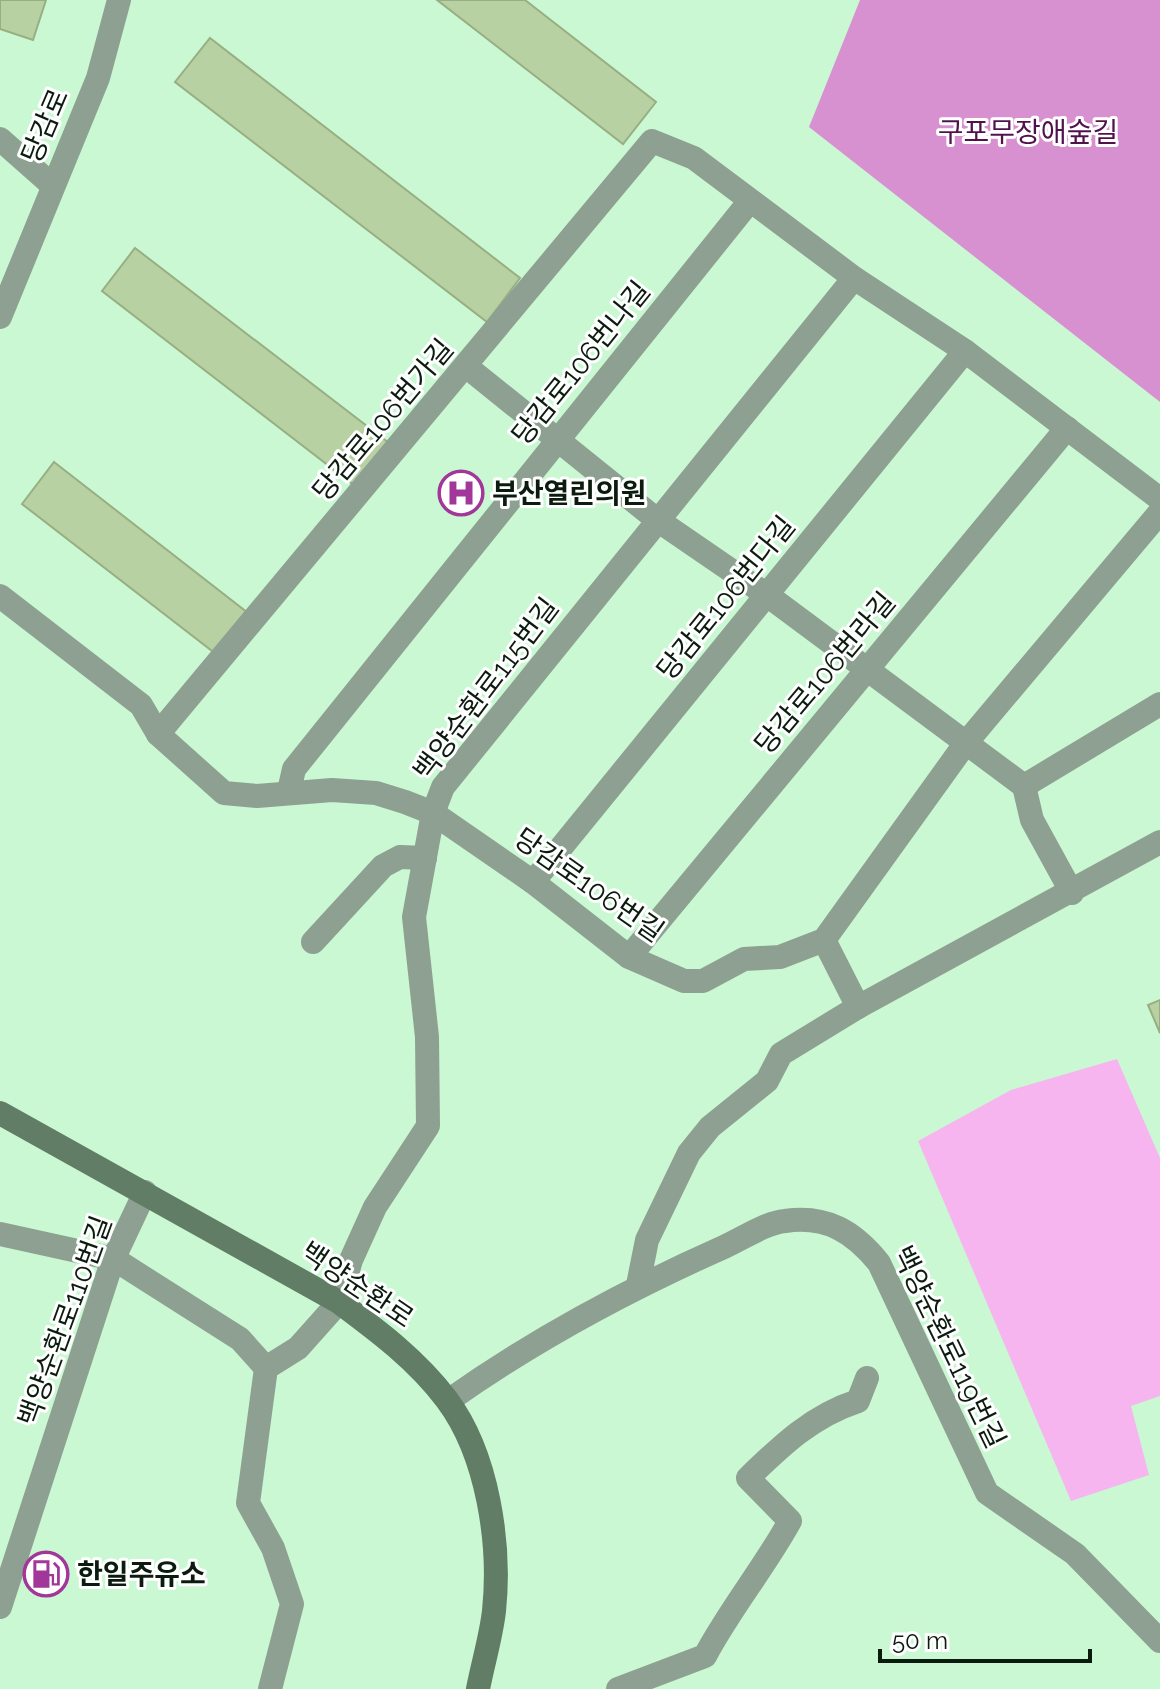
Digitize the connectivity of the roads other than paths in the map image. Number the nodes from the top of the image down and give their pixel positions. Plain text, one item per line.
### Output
1 (119, 0) edge
2 (0, 139) edge
3 (52, 185) junction
4 (749, 202) junction
5 (854, 278) junction
6 (0, 317) edge
7 (965, 351) junction
8 (467, 367) junction
9 (1067, 428) junction
10 (557, 441) junction
11 (1160, 499) edge
12 (1160, 512) edge
13 (656, 519) junction
14 (767, 595) junction
15 (0, 596) edge
16 (866, 670) junction
17 (1160, 704) edge
18 (158, 734) junction
19 (965, 744) junction
20 (1024, 786) junction
21 (289, 791) junction
22 (433, 813) junction
23 (1160, 842) edge
24 (425, 858) junction
25 (533, 882) junction
26 (1072, 893) junction
27 (824, 940) junction
28 (313, 942) dead end
29 (629, 957) junction
30 (858, 1007) junction
31 (0, 1113) edge
32 (145, 1192) junction
33 (0, 1234) edge
34 (114, 1259) junction
35 (638, 1285) junction
36 (339, 1302) junction
37 (266, 1368) junction
38 (867, 1378) dead end
39 (448, 1401) junction
40 (0, 1607) edge
41 (1160, 1641) edge
42 (270, 1689) edge
43 (478, 1689) edge
44 (618, 1689) edge

1 - 3 street, 당감로
2 - 3 street
3 - 6 street, 당감로
4 - 5 street
4 - 8 street, 당감로106번가길
4 - 10 street, 당감로106번나길
5 - 7 street
5 - 13 street, 백양순환로115번길
7 - 9 street
7 - 14 street, 당감로106번다길
8 - 10 street
8 - 18 street, 당감로106번가길
9 - 11 street
9 - 16 street, 당감로106번라길
10 - 13 street
10 - 21 street, 당감로106번나길
12 - 19 street
13 - 14 street
13 - 22 street, 백양순환로115번길
14 - 16 street
14 - 25 street, 당감로106번다길
15 - 18 street, 당감로106번길
16 - 19 street
16 - 29 street, 당감로106번라길
17 - 20 street
18 - 21 street, 당감로106번길
19 - 20 street
19 - 27 street
20 - 26 street
21 - 22 street, 당감로106번길
22 - 24 street, 백양순환로115번길
22 - 25 street, 당감로106번길
23 - 26 street
24 - 28 street
24 - 36 street, 백양순환로115번길
25 - 29 street, 당감로106번길
26 - 30 street
27 - 29 street, 당감로106번길
27 - 30 street
30 - 35 street
31 - 32 main road, 백양순환로
32 - 34 street, 백양순환로110번길
32 - 36 main road, 백양순환로
33 - 34 street
34 - 37 street
34 - 40 street, 백양순환로110번길
35 - 39 street, 백양순환로119번길
35 - 41 street, 백양순환로119번길
36 - 37 street
36 - 39 main road, 백양순환로
37 - 42 street
38 - 44 street
39 - 43 main road, 백양순환로

